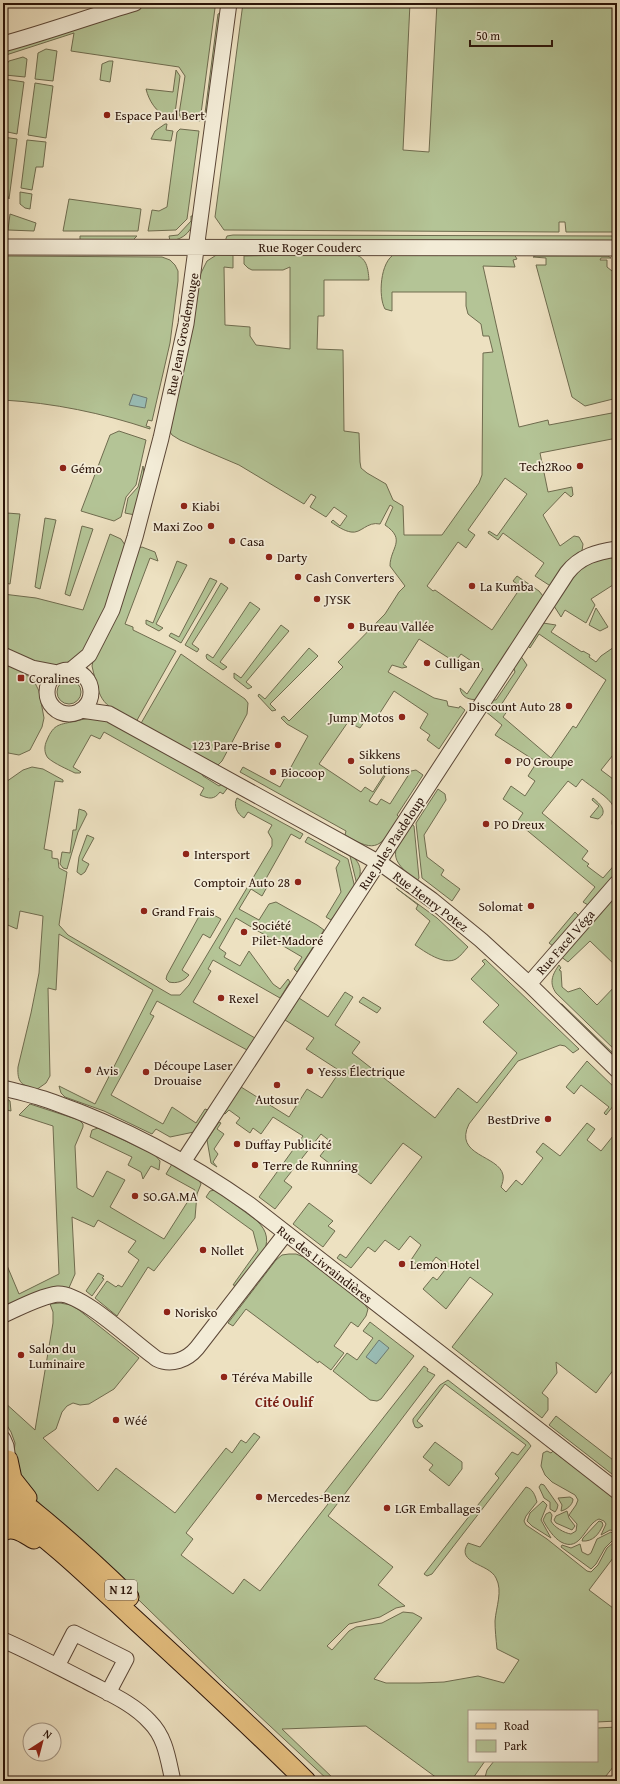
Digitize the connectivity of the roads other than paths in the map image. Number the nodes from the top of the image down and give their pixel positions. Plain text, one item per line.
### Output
1 (135, 3) edge
2 (229, 3) edge
3 (3, 44) edge
4 (3, 247) edge
5 (197, 247) junction
6 (617, 248) edge
7 (617, 549) edge
8 (3, 655) edge
9 (89, 655) junction
10 (17, 663) junction
11 (65, 672) junction
12 (89, 686) junction
13 (47, 692) junction
14 (81, 710) junction
15 (109, 714) junction
16 (378, 862) junction
17 (617, 883) edge
18 (529, 984) junction
19 (617, 1070) edge
20 (3, 1088) edge
21 (183, 1162) junction
22 (286, 1234) junction
23 (3, 1315) edge
24 (3, 1439) edge
25 (8, 1460) joint
26 (3, 1488) edge
27 (617, 1491) edge
28 (3, 1508) edge
29 (38, 1514) junction
30 (3, 1531) edge
31 (119, 1605) junction
32 (3, 1640) edge
33 (57, 1666) junction
34 (108, 1693) junction
35 (227, 1704) junction
36 (173, 1781) edge
37 (306, 1781) edge

1 - 3 street
2 - 5 street, Rue Jean Grosdemouge
4 - 5 street, Rue Roger Couderc
5 - 6 street, Rue Roger Couderc
5 - 9 street, Rue Jean Grosdemouge
7 - 16 street, Rue Jules Pasdeloup
8 - 10 street
9 - 11 street
9 - 12 street
10 - 11 street
10 - 13 street
11 - 12 street
11 - 13 street
12 - 14 street
12 - 15 street
13 - 14 street
14 - 15 street
15 - 16 street, Rue Henry Potez
16 - 18 street, Rue Henry Potez
16 - 21 street, Rue Jules Pasdeloup
17 - 18 street, Rue Facel Véga
18 - 19 street, Rue Henry Potez
20 - 21 street, Rue des Livraindières
21 - 22 street, Rue des Livraindières
22 - 23 street
22 - 27 street, Rue des Livraindières
24 - 25 street
25 - 29 main road, N 12
26 - 29 main road, N 12
28 - 31 main road, N 12
29 - 35 main road, N 12
30 - 31 main road, N 12
31 - 35 main road, N 12
32 - 33 street
33 - 34 street
33 - 34 street
34 - 36 street
35 - 37 main road, N 12

